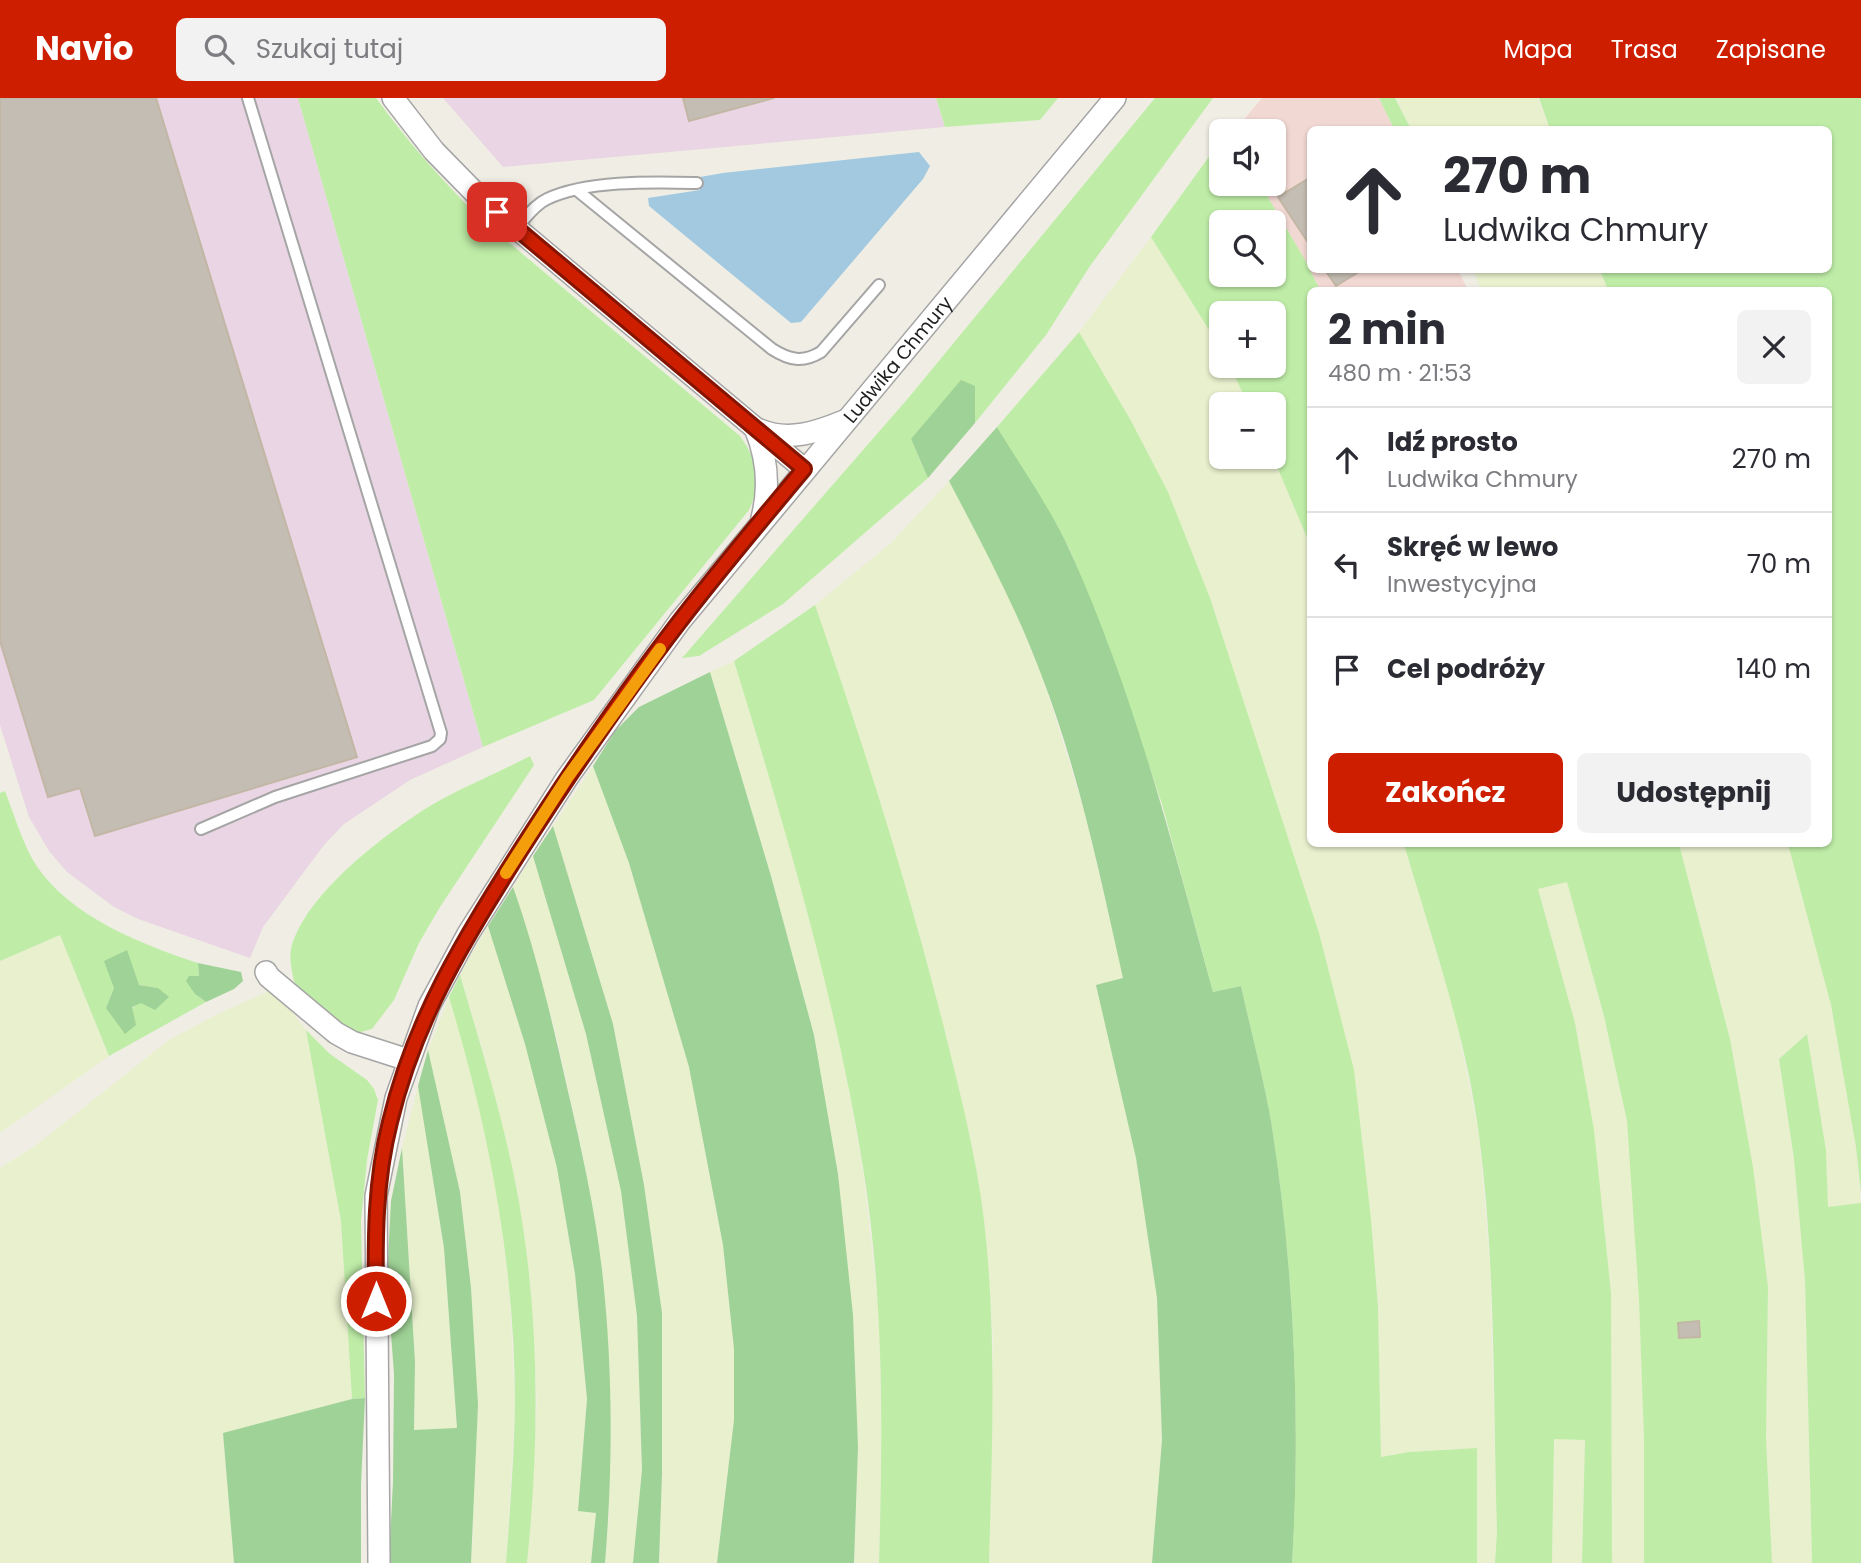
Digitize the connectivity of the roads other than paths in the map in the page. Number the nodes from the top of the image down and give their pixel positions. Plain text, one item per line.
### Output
1 (248, 98) edge
2 (393, 98) edge
3 (1115, 98) edge
4 (697, 183) dead end
5 (578, 191) junction
6 (516, 228) junction
7 (879, 285) dead end
8 (844, 421) junction
9 (755, 428) junction
10 (804, 469) junction
11 (762, 520) junction
12 (201, 829) dead end
13 (266, 972) dead end
14 (408, 1060) junction
15 (379, 1563) edge

1 - 12 lane
2 - 6 street
3 - 8 street, Ludwika Chmury
4 - 5 lane
5 - 6 lane
5 - 7 lane
6 - 9 street
8 - 9 street
8 - 10 street, Ludwika Chmury
9 - 10 street
9 - 11 street
10 - 11 street, Ludwika Chmury
11 - 14 street, Ludwika Chmury
13 - 14 street
14 - 15 street, Ludwika Chmury

